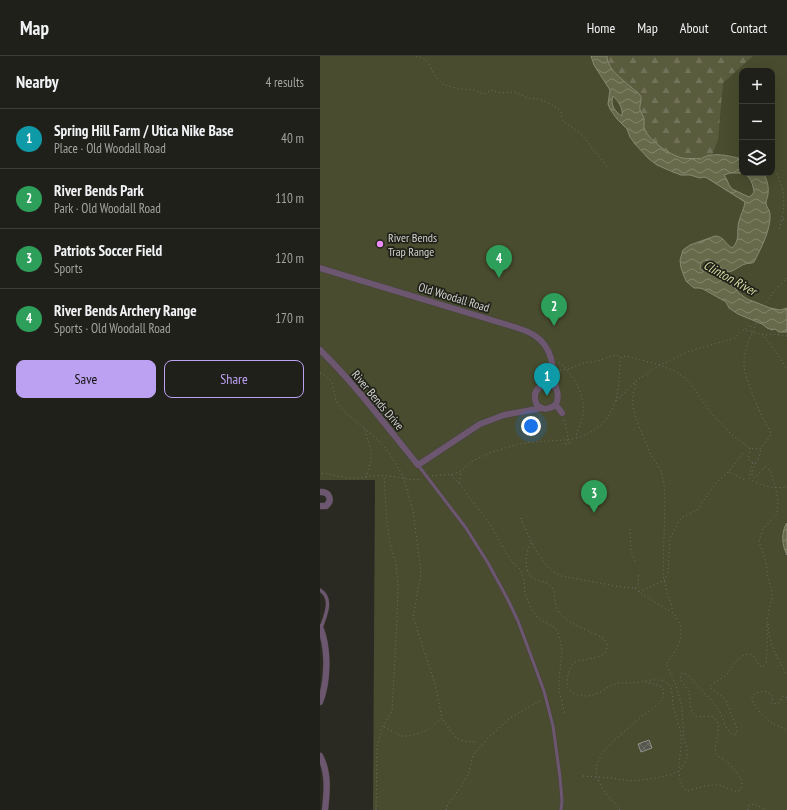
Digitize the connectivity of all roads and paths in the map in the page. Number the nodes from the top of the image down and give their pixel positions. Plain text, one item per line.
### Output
1 (416, 56) edge
2 (608, 169) dead end
3 (775, 171) edge
4 (782, 219) junction
5 (787, 220) edge
6 (779, 229) dead end
7 (320, 268) edge
8 (787, 278) edge
9 (744, 330) junction
10 (749, 330) junction
11 (752, 332) junction
12 (761, 334) junction
13 (787, 336) edge
14 (320, 350) edge
15 (621, 357) junction
16 (551, 358) junction
17 (660, 365) junction
18 (567, 369) junction
19 (787, 369) edge
20 (553, 370) junction
21 (320, 373) edge
22 (554, 378) junction
23 (636, 381) junction
24 (548, 384) junction
25 (556, 388) junction
26 (616, 402) junction
27 (536, 403) junction
28 (556, 405) junction
29 (542, 408) junction
30 (533, 410) junction
31 (562, 413) joint
32 (364, 428) junction
33 (576, 438) junction
34 (567, 440) junction
35 (570, 443) dead end
36 (565, 444) dead end
37 (568, 444) junction
38 (750, 448) junction
39 (761, 448) junction
40 (744, 452) dead end
41 (756, 462) junction
42 (753, 463) junction
43 (418, 465) junction
44 (729, 471) junction
45 (461, 472) junction
46 (320, 473) edge
47 (450, 474) junction
48 (433, 475) dead end
49 (384, 476) junction
50 (366, 477) junction
51 (403, 478) junction
52 (423, 478) dead end
53 (745, 480) dead end
54 (459, 483) junction
55 (787, 487) edge
56 (775, 488) junction
57 (321, 492) edge
58 (320, 506) edge
59 (521, 518) dead end
60 (630, 529) dead end
61 (531, 543) junction
62 (635, 561) dead end
63 (639, 573) dead end
64 (665, 580) junction
65 (635, 588) junction
66 (320, 590) edge
67 (639, 592) junction
68 (672, 612) junction
69 (767, 620) junction
70 (320, 628) edge
71 (787, 675) edge
72 (643, 681) junction
73 (546, 698) junction
74 (787, 698) edge
75 (320, 702) edge
76 (565, 714) dead end
77 (442, 718) junction
78 (383, 727) junction
79 (787, 731) edge
80 (477, 742) dead end
81 (320, 756) edge
82 (679, 771) junction
83 (583, 776) dead end
84 (597, 777) junction
85 (325, 810) edge
86 (376, 810) edge
87 (446, 810) edge
88 (562, 810) edge
89 (620, 810) edge
90 (748, 810) edge
91 (766, 810) edge

1 - 2 path
3 - 4 path
4 - 5 path
4 - 6 path
7 - 16 street, Old Woodall Road
8 - 11 path
9 - 10 path
9 - 10 path
9 - 17 path
10 - 11 path
11 - 12 path
11 - 39 path
12 - 13 path
12 - 19 path
14 - 43 street, River Bends Drive
15 - 17 path
15 - 18 path
15 - 26 path
16 - 18 path
16 - 20 street, Old Woodall Road
17 - 23 path
17 - 38 path
18 - 20 path
18 - 33 path
20 - 22 street, Old Woodall Road
21 - 32 path
22 - 24 street
22 - 25 street, Old Woodall Road
23 - 26 path
23 - 64 path
24 - 25 street
24 - 27 street
25 - 28 street, Old Woodall Road
26 - 33 path
27 - 29 street
27 - 30 street
28 - 29 street
28 - 31 street
29 - 30 street
30 - 43 street
31 - 34 path
32 - 50 path
32 - 51 path
33 - 34 path
34 - 37 path
34 - 45 path
35 - 37 path
36 - 37 path
38 - 39 path
38 - 42 path
39 - 41 path
40 - 44 path
41 - 42 path
41 - 56 path
42 - 56 path
43 - 73 lane
44 - 53 path
44 - 64 path
45 - 47 path
45 - 54 path
46 - 50 path
47 - 48 path
47 - 54 path
49 - 50 path
49 - 51 path
49 - 78 path
51 - 52 path
51 - 77 path
54 - 76 path
55 - 56 path
56 - 69 path
57 - 58 street
59 - 61 path
60 - 62 path
61 - 65 path
61 - 72 path
63 - 65 path
64 - 67 path
64 - 68 path
65 - 67 path
66 - 70 lane
67 - 68 path
68 - 82 path
69 - 71 path
69 - 82 path
70 - 75 street
72 - 82 path
72 - 84 path
73 - 87 path
73 - 88 lane
74 - 79 path
77 - 78 path
77 - 80 path
78 - 86 path
81 - 85 street
82 - 84 path
83 - 84 path
84 - 89 path
90 - 91 path

